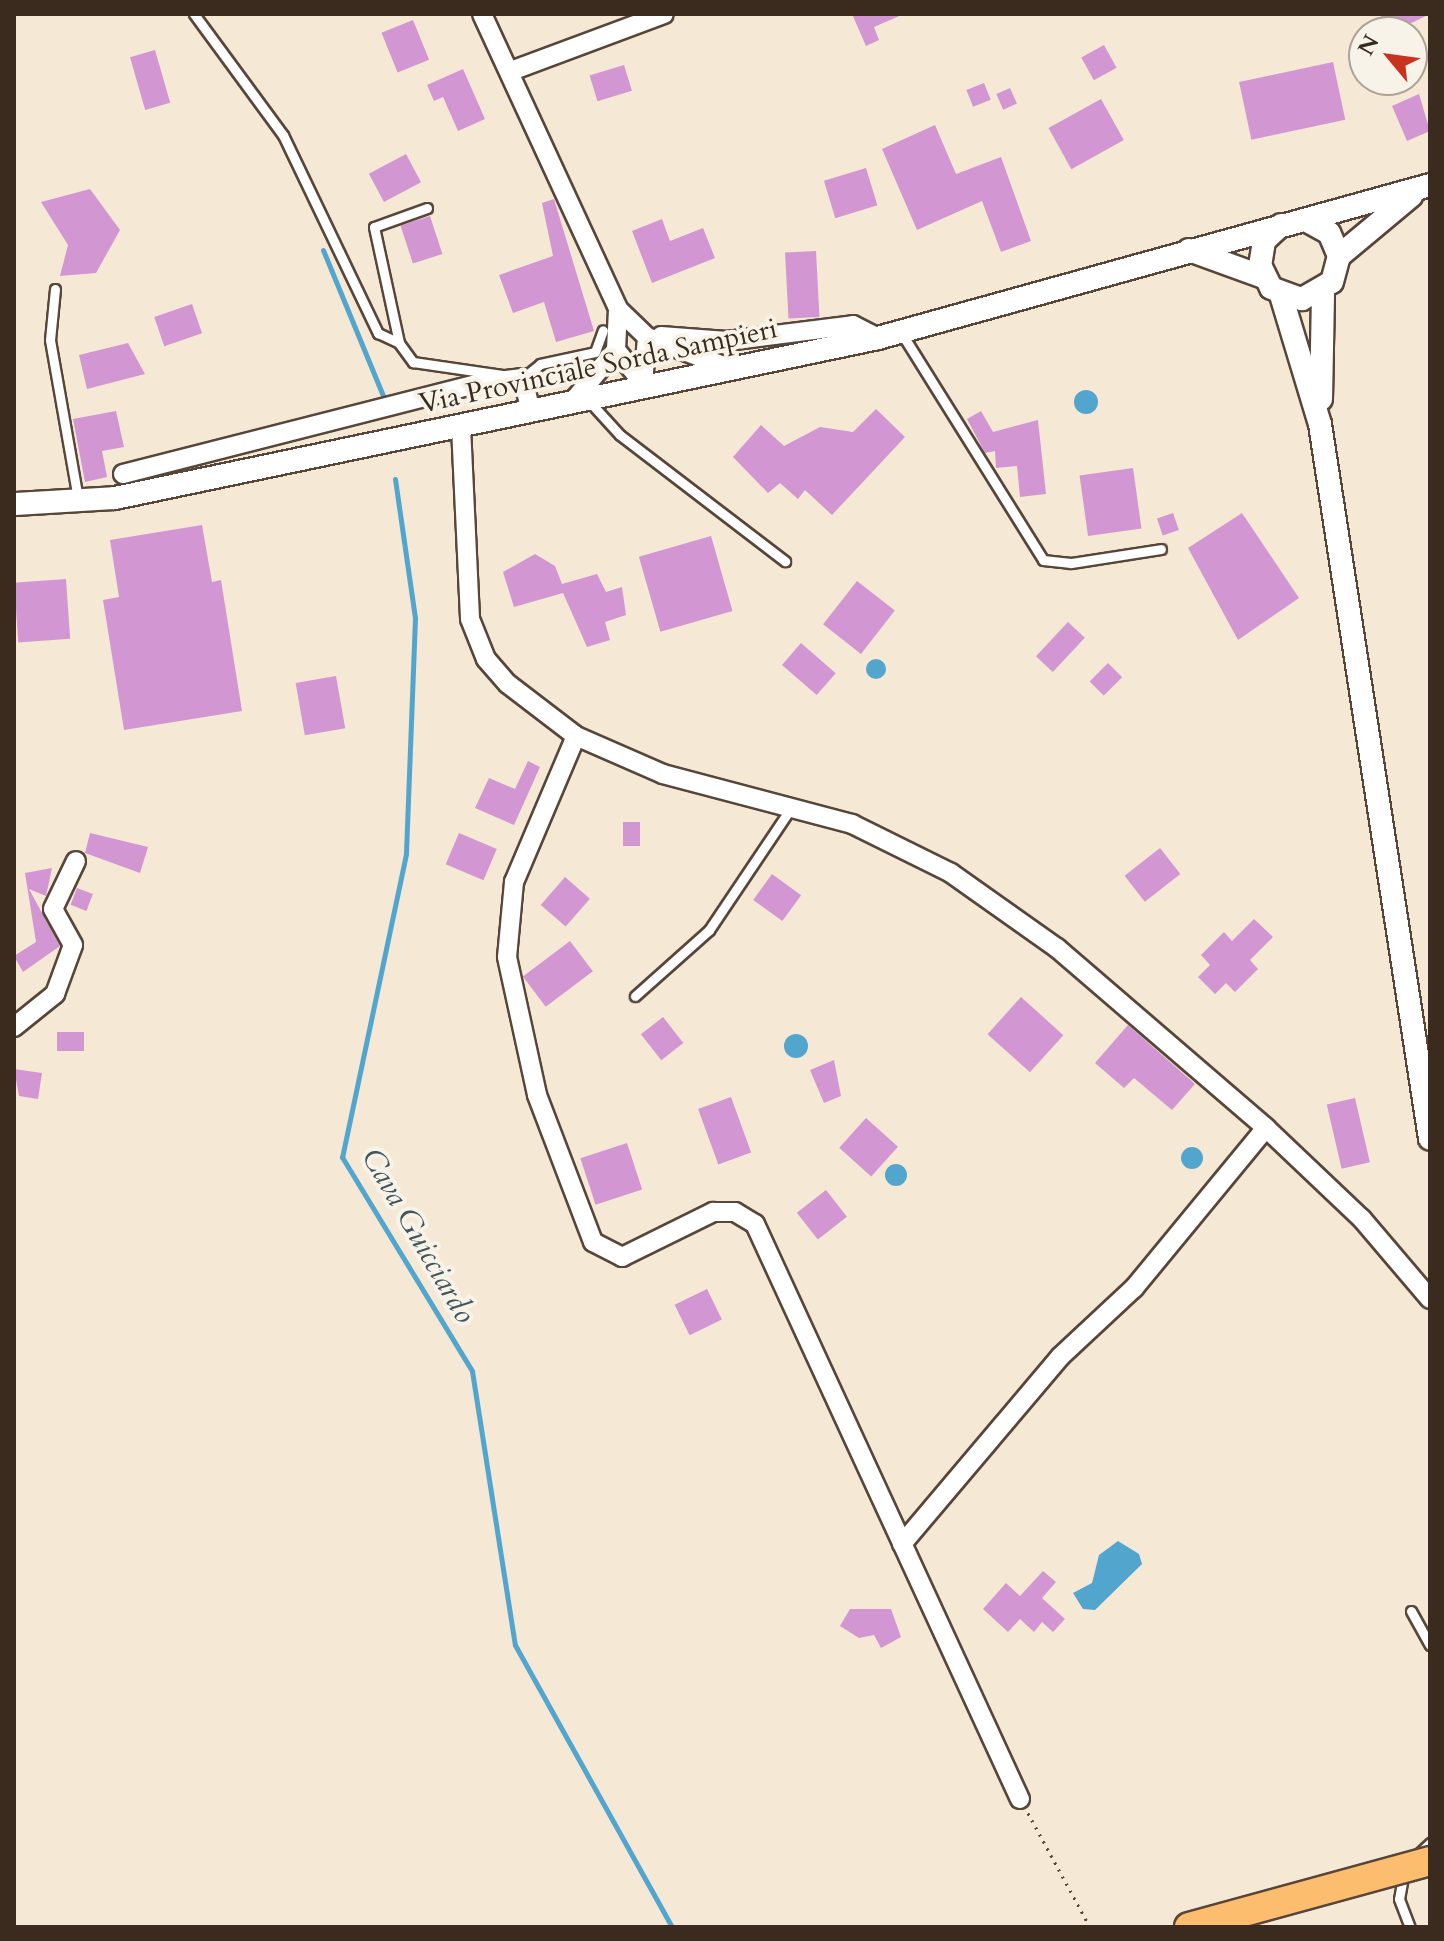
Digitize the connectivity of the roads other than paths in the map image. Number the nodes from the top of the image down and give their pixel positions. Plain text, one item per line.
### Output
1 (194, 14) edge
2 (482, 14) edge
3 (664, 14) edge
4 (511, 71) junction
5 (1428, 185) edge
6 (427, 208) dead end
7 (1306, 220) junction
8 (1282, 224) junction
9 (1188, 250) junction
10 (1339, 256) junction
11 (1263, 277) junction
12 (55, 289) dead end
13 (1323, 291) junction
14 (1281, 295) junction
15 (618, 309) junction
16 (603, 330) dead end
17 (900, 331) junction
18 (641, 332) junction
19 (878, 338) junction
20 (399, 343) junction
21 (616, 350) junction
22 (729, 368) junction
23 (523, 378) junction
24 (643, 383) junction
25 (579, 399) junction
26 (531, 412) junction
27 (1320, 424) junction
28 (461, 427) junction
29 (123, 474) dead end
30 (79, 502) junction
31 (14, 504) edge
32 (1161, 549) dead end
33 (785, 561) dead end
34 (576, 736) junction
35 (789, 811) junction
36 (76, 861) dead end
37 (635, 996) dead end
38 (14, 1027) edge
39 (1266, 1128) junction
40 (1430, 1139) edge
41 (1430, 1299) edge
42 (902, 1544) junction
43 (1411, 1611) dead end
44 (1430, 1645) edge
45 (1020, 1799) road end
46 (1430, 1843) edge
47 (1430, 1861) edge
48 (1189, 1927) edge
49 (1410, 1927) edge

1 - 20 lane
2 - 4 street
3 - 4 street
4 - 15 street
5 - 7 street
5 - 10 street
6 - 20 lane
7 - 8 street
7 - 10 street
8 - 9 street, Via Provinciale Sorda Sampieri
8 - 11 street
9 - 11 street
9 - 17 street, Via Provinciale Sorda Sampieri
10 - 13 street
11 - 14 street
12 - 30 lane
13 - 14 street
13 - 27 street
14 - 27 street
15 - 18 street
15 - 21 street
16 - 23 lane
17 - 19 street, Via Provinciale Sorda Sampieri
17 - 32 lane
18 - 19 street
18 - 22 street
18 - 24 street
19 - 22 street, Via Provinciale Sorda Sampieri
20 - 23 lane
21 - 24 street
21 - 25 street
22 - 24 street, Via Provinciale Sorda Sampieri
23 - 26 street
23 - 29 street
24 - 25 street, Via Provinciale Sorda Sampieri
25 - 26 street, Via Provinciale Sorda Sampieri
25 - 33 lane
26 - 28 street, Via Provinciale Sorda Sampieri
27 - 40 street
28 - 30 street, Via Provinciale Sorda Sampieri
28 - 34 street
30 - 31 street, Via Provinciale Sorda Sampieri
34 - 35 street
34 - 42 street
35 - 37 lane
35 - 39 street
36 - 38 street
39 - 41 street
39 - 42 street
42 - 45 street
43 - 44 lane
46 - 49 lane
47 - 48 main road, bridge

